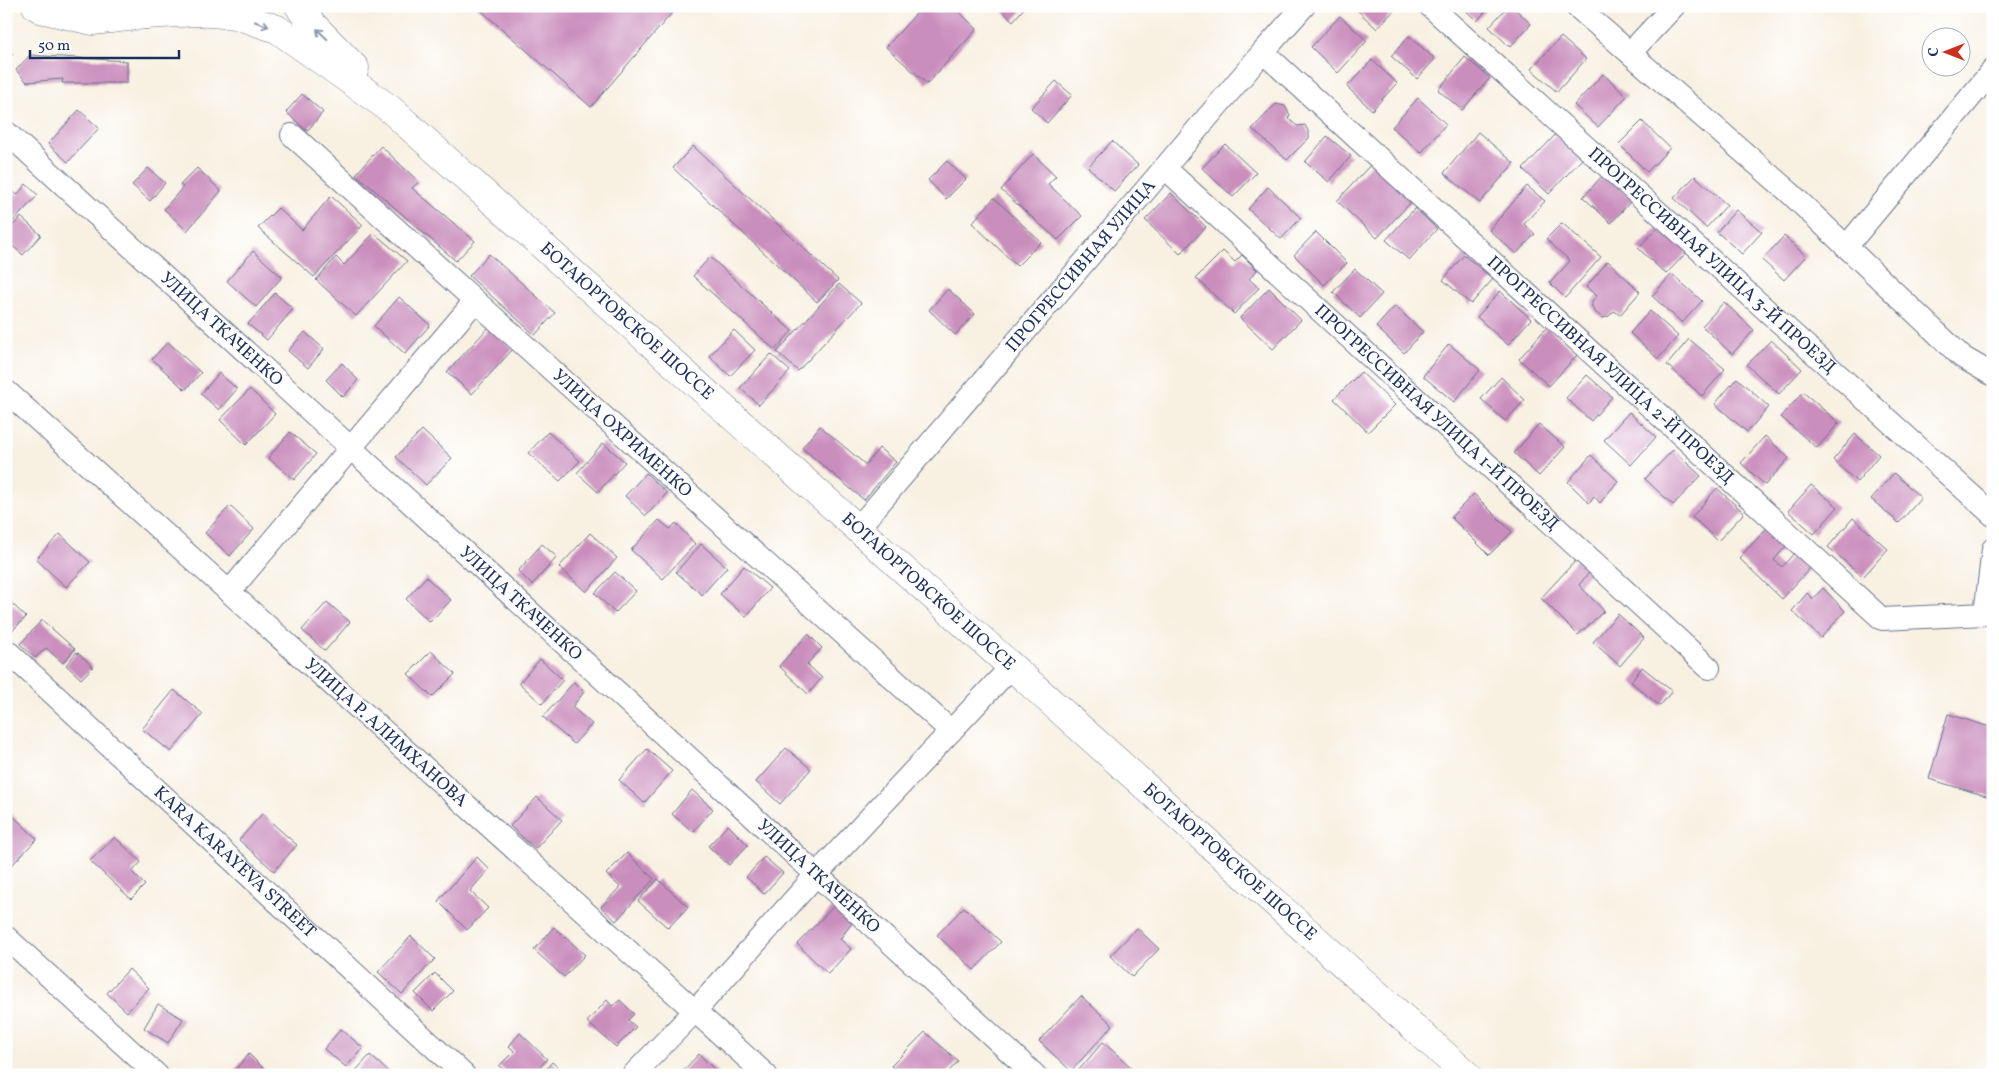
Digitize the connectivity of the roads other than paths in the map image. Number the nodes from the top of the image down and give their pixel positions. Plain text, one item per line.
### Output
1 (36, 6) edge
2 (299, 6) edge
3 (1304, 6) edge
4 (1430, 6) edge
5 (1576, 6) edge
6 (1674, 6) edge
7 (155, 11) edge
8 (1263, 52) junction
9 (1630, 53) junction
10 (1993, 70) edge
11 (390, 109) junction
12 (6, 132) edge
13 (292, 136) dead end
14 (1165, 168) junction
15 (1846, 247) junction
16 (475, 301) junction
17 (1993, 375) edge
18 (6, 391) edge
19 (352, 449) junction
20 (1993, 515) edge
21 (858, 528) junction
22 (1993, 550) edge
23 (229, 592) junction
24 (6, 650) edge
25 (1012, 666) junction
26 (1709, 668) dead end
27 (951, 731) junction
28 (816, 875) junction
29 (6, 937) edge
30 (694, 1010) junction
31 (157, 1075) edge
32 (464, 1075) edge
33 (633, 1075) edge
34 (766, 1075) edge
35 (1034, 1075) edge
36 (1468, 1075) edge

1 - 7 main road
11 -> 2 main road
3 - 8 street, ПРОГРЕССИВНАЯ УЛИЦА
4 - 20 street, ПРОГРЕССИВНАЯ УЛИЦА 3-Й ПРОЕЗД
5 - 9 street
6 - 9 street
7 -> 11 main road
8 - 14 street, ПРОГРЕССИВНАЯ УЛИЦА
8 - 22 street, ПРОГРЕССИВНАЯ УЛИЦА 2-Й ПРОЕЗД
9 - 15 street
10 - 15 street
11 - 21 main road, БОТАЮРТОВСКОЕ ШОССЕ
12 - 19 street, УЛИЦА ТКАЧЕНКО
13 - 16 street, УЛИЦА ОХРИМЕНКО
14 - 21 street, ПРОГРЕССИВНАЯ УЛИЦА
14 - 26 street, ПРОГРЕССИВНАЯ УЛИЦА 1-Й ПРОЕЗД
15 - 17 street
16 - 19 street
16 - 27 street, УЛИЦА ОХРИМЕНКО
18 - 23 street, УЛИЦА Р. АЛИМХАНОВА
19 - 23 street
19 - 28 street, УЛИЦА ТКАЧЕНКО
21 - 25 main road, БОТАЮРТОВСКОЕ ШОССЕ
23 - 30 street, УЛИЦА Р. АЛИМХАНОВА
24 - 32 street, KARA KARAYEVA STREET
25 - 27 street
25 - 36 main road, БОТАЮРТОВСКОЕ ШОССЕ
27 - 28 street
28 - 30 street
28 - 35 street, УЛИЦА ТКАЧЕНКО
29 - 31 street
30 - 33 street
30 - 34 street, УЛИЦА Р. АЛИМХАНОВА

